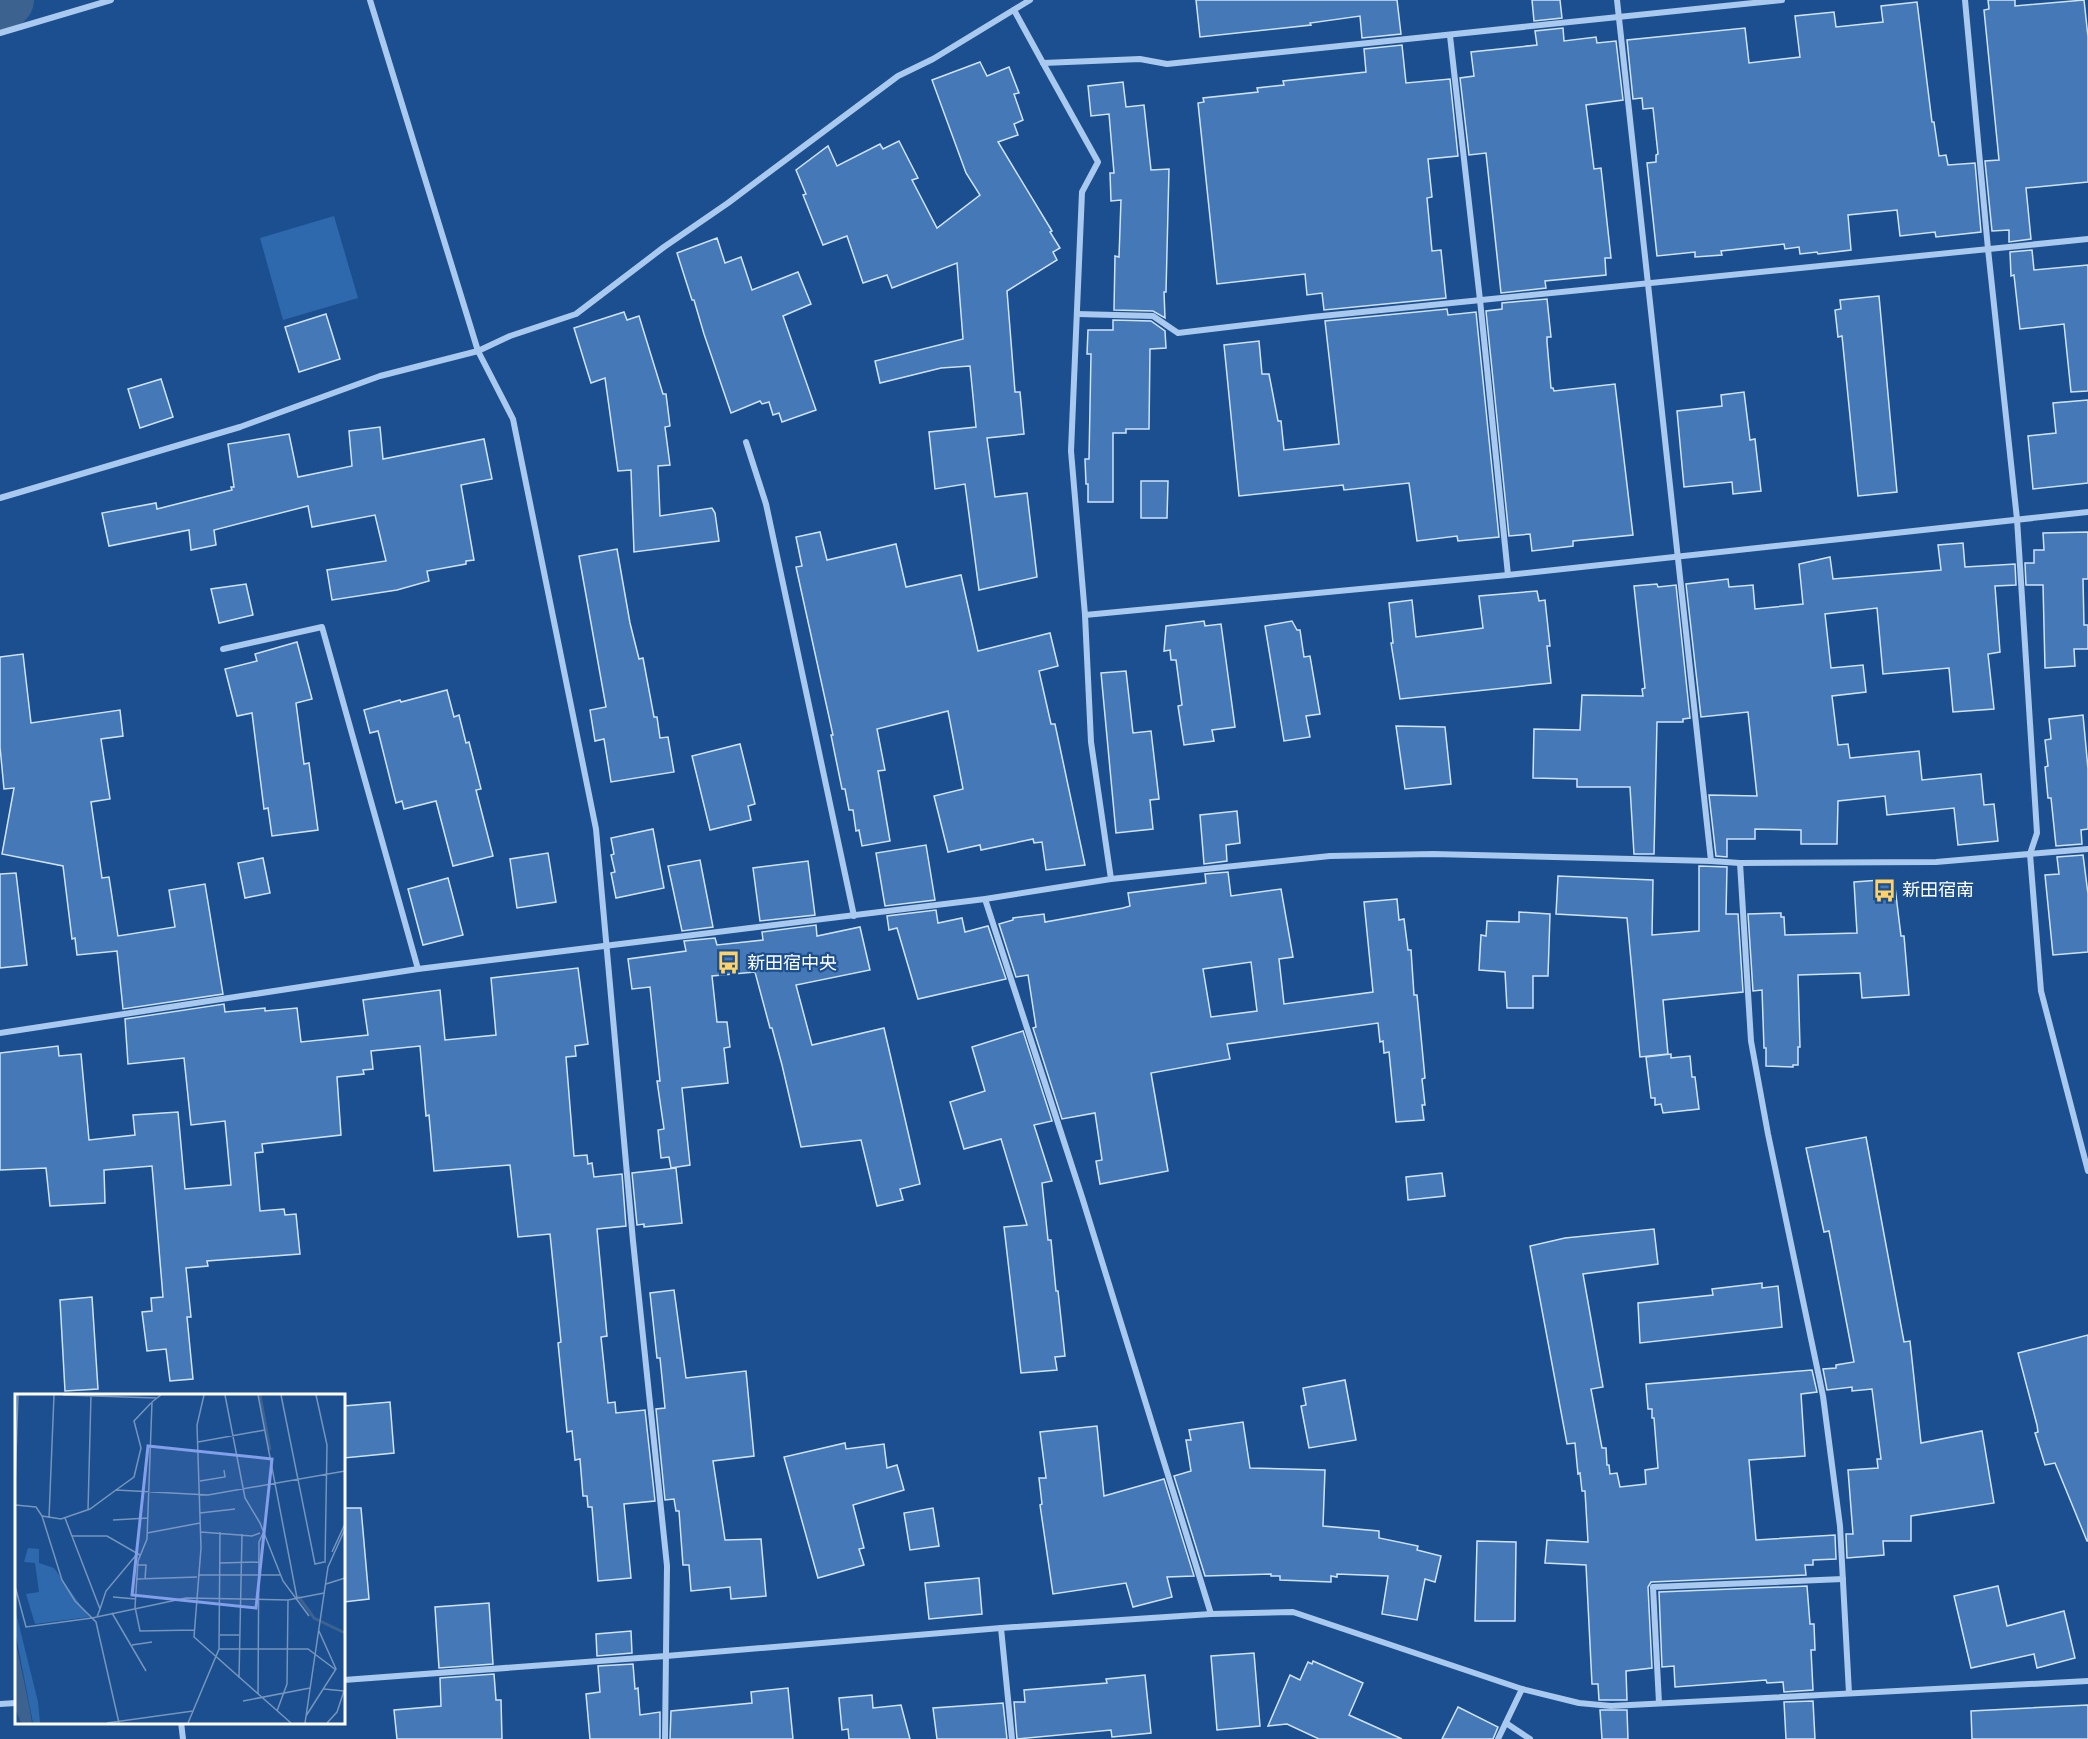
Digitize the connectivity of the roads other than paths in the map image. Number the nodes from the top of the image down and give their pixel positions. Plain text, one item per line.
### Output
1 (111, 0) edge
2 (370, 0) edge
3 (1030, 0) edge
4 (1617, 0) edge
5 (1782, 0) edge
6 (1965, 0) edge
7 (1014, 10) junction
8 (1619, 18) junction
9 (0, 33) edge
10 (1449, 36) junction
11 (1043, 63) junction
12 (2088, 239) edge
13 (1988, 249) junction
14 (1647, 284) junction
15 (1480, 300) junction
16 (1077, 314) junction
17 (478, 351) junction
18 (746, 442) dead end
19 (0, 498) edge
20 (2088, 512) edge
21 (2017, 519) junction
22 (1677, 558) junction
23 (1508, 575) junction
24 (1085, 615) junction
25 (223, 649) dead end
26 (2088, 849) edge
27 (2030, 854) junction
28 (1711, 861) junction
29 (1740, 863) junction
30 (1111, 879) junction
31 (985, 899) junction
32 (854, 916) junction
33 (606, 945) junction
34 (418, 969) junction
35 (0, 1033) edge
36 (2088, 1171) edge
37 (1843, 1579) junction
38 (1212, 1614) junction
39 (1000, 1628) junction
40 (666, 1656) junction
41 (345, 1680) edge
42 (2088, 1681) edge
43 (1522, 1689) junction
44 (1849, 1693) junction
45 (15, 1703) edge
46 (1659, 1703) junction
47 (0, 1704) edge
48 (1506, 1723) junction
49 (181, 1724) edge
50 (183, 1739) edge
51 (665, 1739) edge
52 (1012, 1739) edge
53 (1498, 1739) edge
54 (1530, 1739) edge

1 - 9 street
2 - 17 street
3 - 7 street
4 - 8 street
5 - 8 street
6 - 13 street
7 - 11 street
7 - 17 street
8 - 10 street
8 - 14 street
10 - 11 street
10 - 15 street
11 - 16 street
12 - 13 street
13 - 14 street
13 - 21 street
14 - 15 street
14 - 22 street
15 - 16 street
15 - 23 street
16 - 24 street
17 - 19 street
17 - 33 street
18 - 32 street
20 - 21 street
21 - 22 street
21 - 27 street
22 - 23 street
22 - 28 street
23 - 24 street
24 - 30 street
25 - 34 street
26 - 27 street
27 - 29 street
27 - 36 street
28 - 29 street
28 - 30 street
29 - 37 street
30 - 31 street
31 - 32 street
31 - 38 street
32 - 33 street
33 - 34 street
33 - 40 street
34 - 35 street
37 - 44 street
37 - 46 street
38 - 39 street
38 - 43 street
39 - 40 street
39 - 52 street
40 - 41 street
40 - 51 street
42 - 44 street
43 - 46 street
43 - 48 street
44 - 46 street
45 - 47 street
48 - 53 street
48 - 54 street
49 - 50 street

